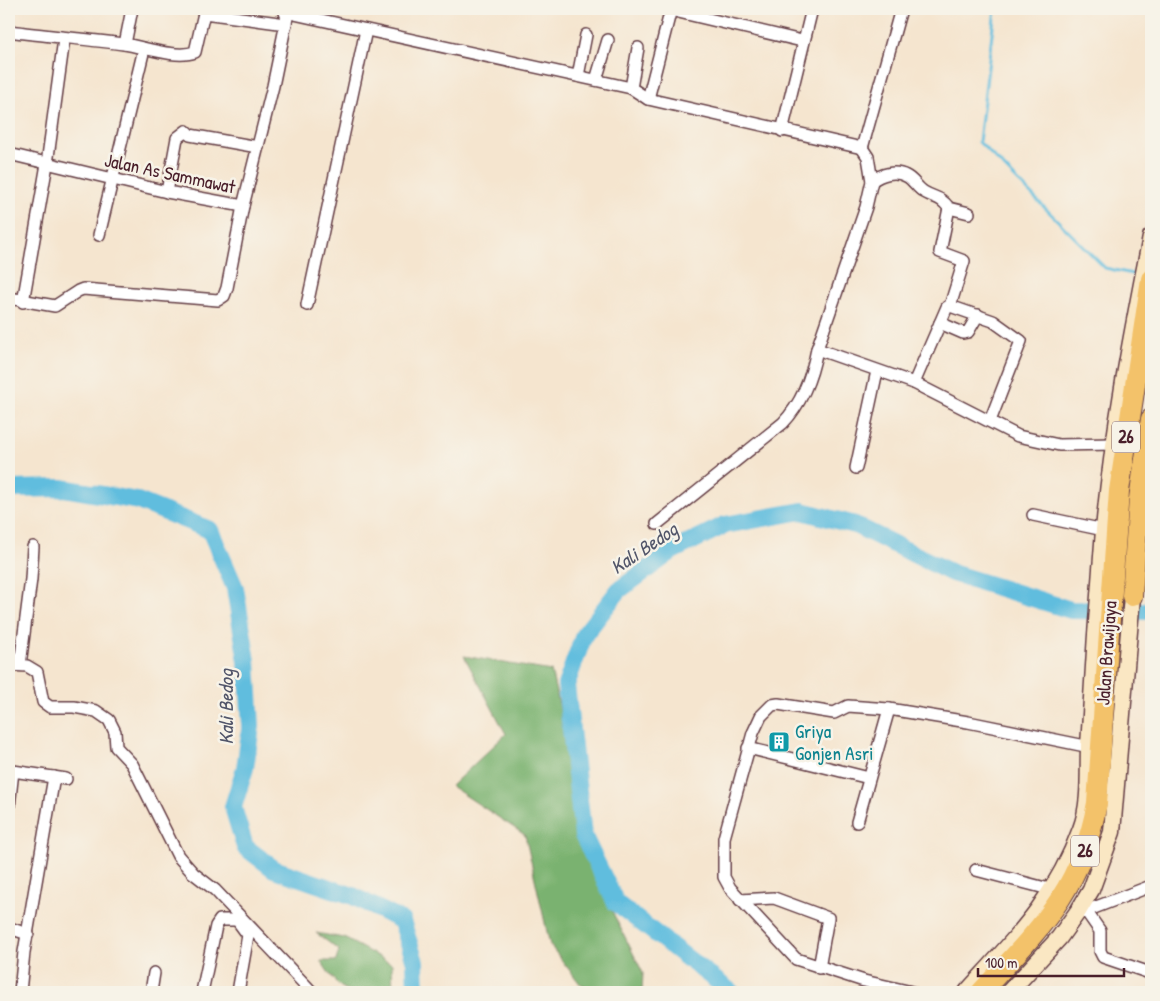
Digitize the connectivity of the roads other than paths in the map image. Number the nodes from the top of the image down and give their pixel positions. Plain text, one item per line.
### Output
1 (132, 9) edge
2 (670, 9) edge
3 (812, 9) edge
4 (901, 9) edge
5 (284, 10) edge
6 (321, 14) edge
7 (286, 24) junction
8 (366, 30) junction
9 (9, 31) edge
10 (586, 35) dead end
11 (64, 39) junction
12 (608, 40) dead end
13 (802, 42) junction
14 (125, 44) junction
15 (638, 48) dead end
16 (144, 49) junction
17 (578, 73) junction
18 (597, 77) junction
19 (630, 88) junction
20 (648, 99) junction
21 (782, 131) junction
22 (258, 147) junction
23 (862, 148) junction
24 (9, 154) edge
25 (47, 164) junction
26 (114, 180) junction
27 (872, 181) junction
28 (166, 192) junction
29 (243, 206) junction
30 (950, 208) junction
31 (970, 213) dead end
32 (99, 235) dead end
33 (1151, 237) edge
34 (1151, 280) edge
35 (9, 298) edge
36 (23, 302) junction
37 (307, 305) dead end
38 (950, 306) junction
39 (978, 315) junction
40 (1139, 322) junction
41 (940, 323) junction
42 (817, 349) junction
43 (1151, 360) edge
44 (877, 371) junction
45 (914, 383) junction
46 (1140, 391) junction
47 (1151, 419) edge
48 (990, 421) junction
49 (1114, 444) junction
50 (856, 468) dead end
51 (1146, 485) edge
52 (1033, 515) dead end
53 (657, 524) dead end
54 (1104, 530) junction
55 (33, 548) dead end
56 (1116, 596) junction
57 (14, 665) edge
58 (1110, 677) junction
59 (889, 709) junction
60 (748, 748) junction
61 (1094, 748) junction
62 (869, 778) junction
63 (9, 807) edge
64 (857, 822) dead end
65 (976, 870) dead end
66 (1151, 886) edge
67 (1053, 890) junction
68 (740, 900) junction
69 (1083, 911) junction
70 (9, 928) edge
71 (28, 934) junction
72 (819, 968) junction
73 (1147, 972) dead end
74 (154, 973) dead end
75 (20, 992) edge
76 (151, 992) edge
77 (202, 992) edge
78 (238, 992) edge
79 (312, 992) edge
80 (912, 992) edge
81 (967, 992) edge
82 (981, 992) edge
83 (997, 992) edge
84 (1009, 992) edge

1 - 14 street
2 - 13 street
2 - 20 street
3 - 13 street
4 - 23 street
5 - 6 street
5 - 7 street, Jalan As Sammawat
6 - 8 street
7 - 16 street
7 - 22 street, Jalan As Sammawat
8 - 17 street
8 - 37 street
9 - 11 street
10 - 17 street
11 - 14 street
11 - 25 street
12 - 18 street
13 - 21 street
14 - 16 street
15 - 19 street
16 - 26 street
17 - 18 street
18 - 19 street
19 - 20 street
20 - 21 street
21 - 23 street
22 - 28 street
22 - 29 street, Jalan As Sammawat
23 - 27 street
24 - 25 street, Jalan As Sammawat
25 - 26 street, Jalan As Sammawat
25 - 36 street
26 - 28 street, Jalan As Sammawat
26 - 32 street
27 - 30 street
27 - 42 street
28 - 29 street, Jalan As Sammawat
29 - 36 street
30 - 31 street
30 - 38 street
33 - 40 street
34 - 40 highway, Jalan Brawijaya / 26
35 - 36 street
38 - 39 street
38 - 41 street
39 - 41 street
39 - 48 street
40 - 46 highway, Jalan Brawijaya / 26
40 - 49 street
41 - 45 street
42 - 44 street
42 - 53 street
43 - 46 highway, Jalan Brawijaya / 26
44 - 45 street
44 - 50 street
45 - 48 street
46 - 56 highway, Jalan Brawijaya / 26
47 - 51 highway
48 - 49 street
49 - 54 street
51 - 56 highway
52 - 54 street
54 - 56 street
55 - 57 street
56 - 58 highway, Jalan Brawijaya / 26
57 - 79 street
58 - 61 highway, Jalan Brawijaya / 26
58 - 69 street
58 - 83 highway, Jalan Brawijaya / 26
59 - 60 street
59 - 61 street
59 - 62 street
60 - 62 street
60 - 68 street
61 - 67 street
61 - 82 highway, Jalan Brawijaya / 26
62 - 64 street
63 - 71 street
65 - 67 street
66 - 69 street
67 - 81 street
68 - 72 street
68 - 72 street
69 - 73 street
69 - 84 street
70 - 71 street
71 - 75 street
72 - 80 street
74 - 76 street
77 - 78 street

